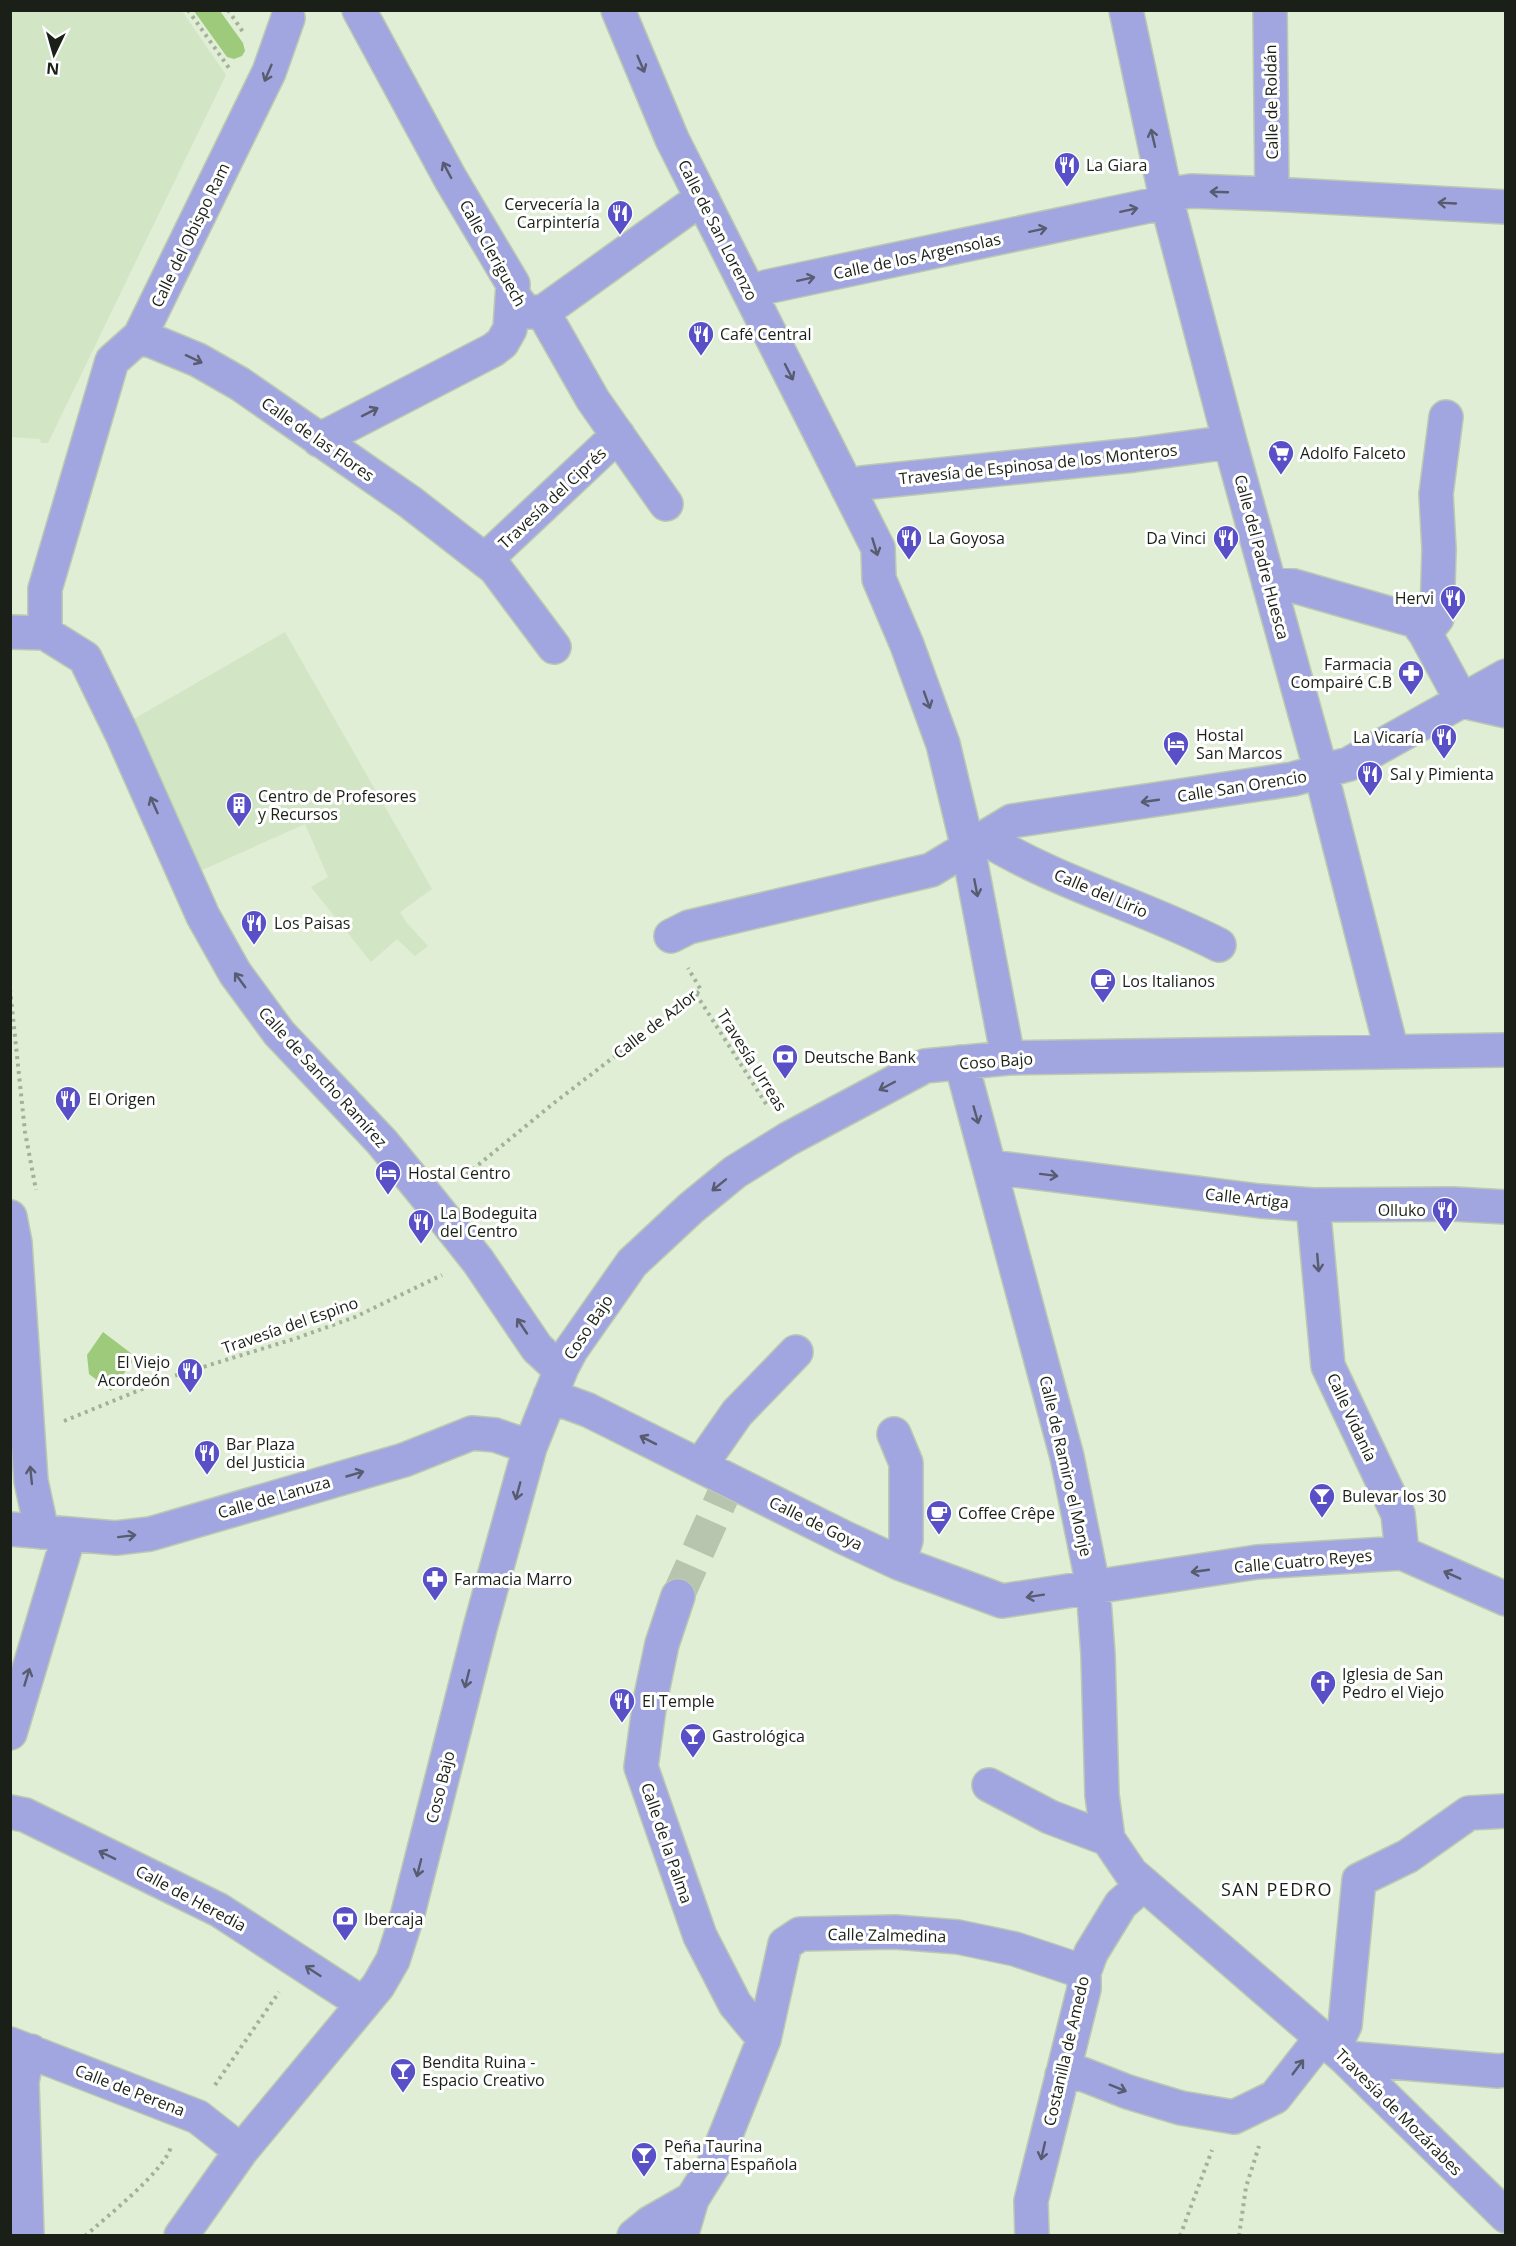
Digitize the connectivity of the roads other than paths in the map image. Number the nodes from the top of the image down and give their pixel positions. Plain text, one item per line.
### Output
1 (359, 10) edge
2 (618, 10) edge
3 (1126, 10) edge
4 (1270, 10) edge
5 (292, 13) edge
6 (1272, 194) junction
7 (1166, 198) junction
8 (704, 200) junction
9 (1506, 207) edge
10 (513, 295) junction
11 (752, 297) junction
12 (543, 312) junction
13 (140, 336) junction
14 (1446, 417) dead end
15 (618, 435) junction
16 (319, 440) junction
17 (1230, 442) junction
18 (848, 489) junction
19 (666, 504) dead end
20 (485, 560) junction
21 (1269, 585) junction
22 (10, 632) edge
23 (45, 633) junction
24 (1425, 633) junction
25 (554, 647) dead end
26 (1506, 676) edge
27 (1462, 701) junction
28 (1506, 711) edge
29 (1320, 772) junction
30 (976, 843) junction
31 (671, 936) road end
32 (1219, 945) dead end
33 (1506, 1050) edge
34 (1392, 1052) junction
35 (1008, 1058) junction
36 (961, 1062) junction
37 (991, 1167) junction
38 (1313, 1205) junction
39 (1506, 1208) edge
40 (10, 1217) edge
41 (796, 1352) dead end
42 (556, 1382) junction
43 (894, 1434) dead end
44 (530, 1447) junction
45 (700, 1466) junction
46 (40, 1532) edge
47 (1402, 1553) junction
48 (899, 1563) junction
49 (1093, 1586) junction
50 (678, 1596) tunnel mouth
51 (1506, 1599) edge
52 (10, 1733) edge
53 (989, 1785) dead end
54 (1506, 1811) edge
55 (10, 1812) edge
56 (1108, 1839) junction
57 (1137, 1879) junction
58 (1084, 1972) junction
59 (362, 2003) junction
60 (764, 2039) junction
61 (21, 2048) edge
62 (1334, 2048) junction
63 (1506, 2070) edge
64 (1062, 2075) junction
65 (241, 2151) junction
66 (692, 2199) junction
67 (1506, 2216) edge
68 (27, 2235) edge
69 (181, 2235) edge
70 (634, 2235) edge
71 (681, 2235) edge
72 (1032, 2235) edge

10 -> 1 street, Calle Cleriguech
2 -> 8 street, Calle de San Lorenzo
7 -> 3 street, Calle del Padre Huesca
4 - 6 street, Calle de Roldán
5 -> 13 street, Calle del Obispo Ram
6 -> 7 street, Calle de los Argensolas
9 -> 6 street, Calle de los Argensolas
11 -> 7 street, Calle de los Argensolas
7 - 17 street, Calle del Padre Huesca
8 - 11 street, Calle de San Lorenzo
8 - 12 street
10 - 12 street, Calle Cleriguech
16 -> 10 street
11 -> 18 street, Calle de San Lorenzo
12 - 15 street, Calle Cleriguech
13 -> 16 street, Calle de las Flores
13 - 23 street, Calle del Obispo Ram
14 - 24 street
15 - 19 street, Calle Cleriguech
15 - 20 street, Travesía del Ciprés
16 - 20 street, Calle de las Flores
17 - 18 street, Travesía de Espinosa de los Monteros
17 - 21 street, Calle del Padre Huesca
18 -> 30 street, Calle de San Lorenzo
20 - 25 street, Calle de las Flores
21 - 24 street
21 - 29 street, Calle del Padre Huesca
22 - 23 street
42 -> 23 street, Calle de Sancho Ramírez
24 - 27 street
26 - 27 street, Calle San Orencio
27 - 28 street
27 - 29 street, Calle San Orencio
29 -> 30 street, Calle San Orencio
29 - 34 street, Calle del Padre Huesca
30 - 31 street
30 - 32 street, Calle del Lirio
30 -> 35 street, Calle de San Lorenzo
33 - 34 street, Coso Bajo
34 - 35 street, Coso Bajo
35 - 36 street, Coso Bajo
36 -> 37 street, Calle de Ramiro el Monje
36 -> 42 street, Coso Bajo
37 -> 38 street, Calle Artiga
37 - 49 street, Calle de Ramiro el Monje
38 - 39 street, Calle Artiga
38 -> 47 street, Calle Vidanía
46 -> 40 street
41 - 45 street
42 - 44 street, Coso Bajo
45 -> 42 street, Calle de Goya
43 - 48 street
46 -> 44 street, Calle de Lanuza
44 -> 59 street, Coso Bajo
45 - 48 street, Calle de Goya
52 -> 46 street
47 -> 49 street, Calle Cuatro Reyes
51 -> 47 street, Calle Cuatro Reyes
49 -> 48 street, Calle de Goya
49 - 56 street, Calle de Ramiro el Monje
50 - 60 street, Calle de la Palma
53 - 56 street
54 - 62 street
59 -> 55 street, Calle de Heredia
56 - 57 street, Calle de Ramiro el Monje
57 - 58 street, Costanilla de Amedo
57 - 62 street, Travesía de Mozárabes
58 - 60 street, Calle Zalmedina
58 - 64 street, Costanilla de Amedo
59 - 65 street, Coso Bajo
60 - 66 street, Calle Zalmedina
61 - 65 street, Calle de Perena
61 - 68 street
62 - 63 street
64 -> 62 street
62 - 67 street, Travesía de Mozárabes
64 -> 72 street, Costanilla de Amedo
65 - 69 street, Coso Bajo
66 - 70 street
66 - 71 street

